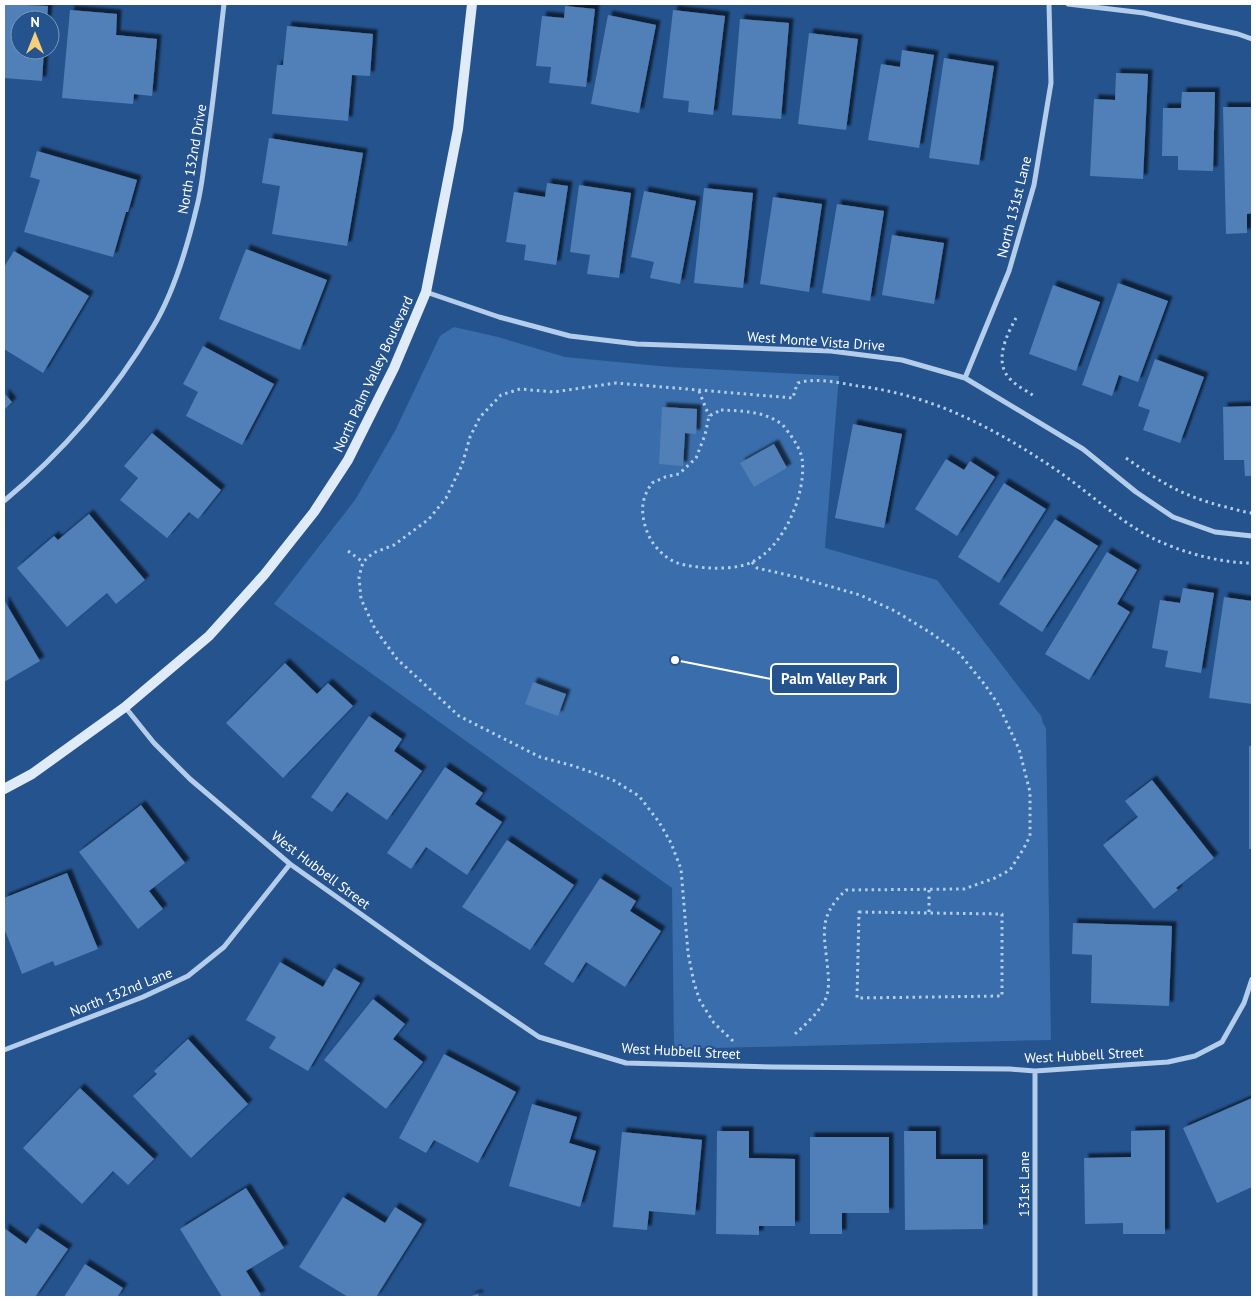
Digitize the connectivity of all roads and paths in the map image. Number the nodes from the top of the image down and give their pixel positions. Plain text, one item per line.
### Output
1 (224, 4) edge
2 (472, 4) edge
3 (1048, 4) edge
4 (1068, 4) edge
5 (1252, 39) edge
6 (426, 292) junction
7 (1016, 318) dead end
8 (965, 378) junction
9 (699, 391) junction
10 (1040, 400) dead end
11 (709, 416) junction
12 (1125, 457) dead end
13 (4, 501) edge
14 (1252, 513) edge
15 (1252, 536) edge
16 (348, 551) dead end
17 (363, 562) junction
18 (752, 562) junction
19 (1252, 563) edge
20 (125, 707) junction
21 (4, 789) edge
22 (290, 864) junction
23 (929, 890) junction
24 (929, 913) junction
25 (1252, 980) edge
26 (796, 1034) dead end
27 (733, 1041) dead end
28 (4, 1050) edge
29 (1035, 1071) junction
30 (1035, 1297) edge

1 - 13 street, North 132nd Drive
2 - 6 street, North Palm Valley Boulevard
3 - 8 street, North 131st Lane
4 - 5 street
6 - 8 street, West Monte Vista Drive
6 - 20 street, North Palm Valley Boulevard
7 - 10 path
8 - 15 street, West Monte Vista Drive
9 - 11 path
9 - 17 path
9 - 19 path
11 - 18 path
11 - 18 path
12 - 14 path
16 - 17 path
17 - 27 path
18 - 23 path
20 - 21 street, North Palm Valley Boulevard
20 - 22 street, West Hubbell Street
22 - 28 street, North 132nd Lane
22 - 29 street, West Hubbell Street
23 - 24 path
23 - 26 path
24 - 24 path
25 - 29 street, West Hubbell Street
29 - 30 street, 131st Lane

